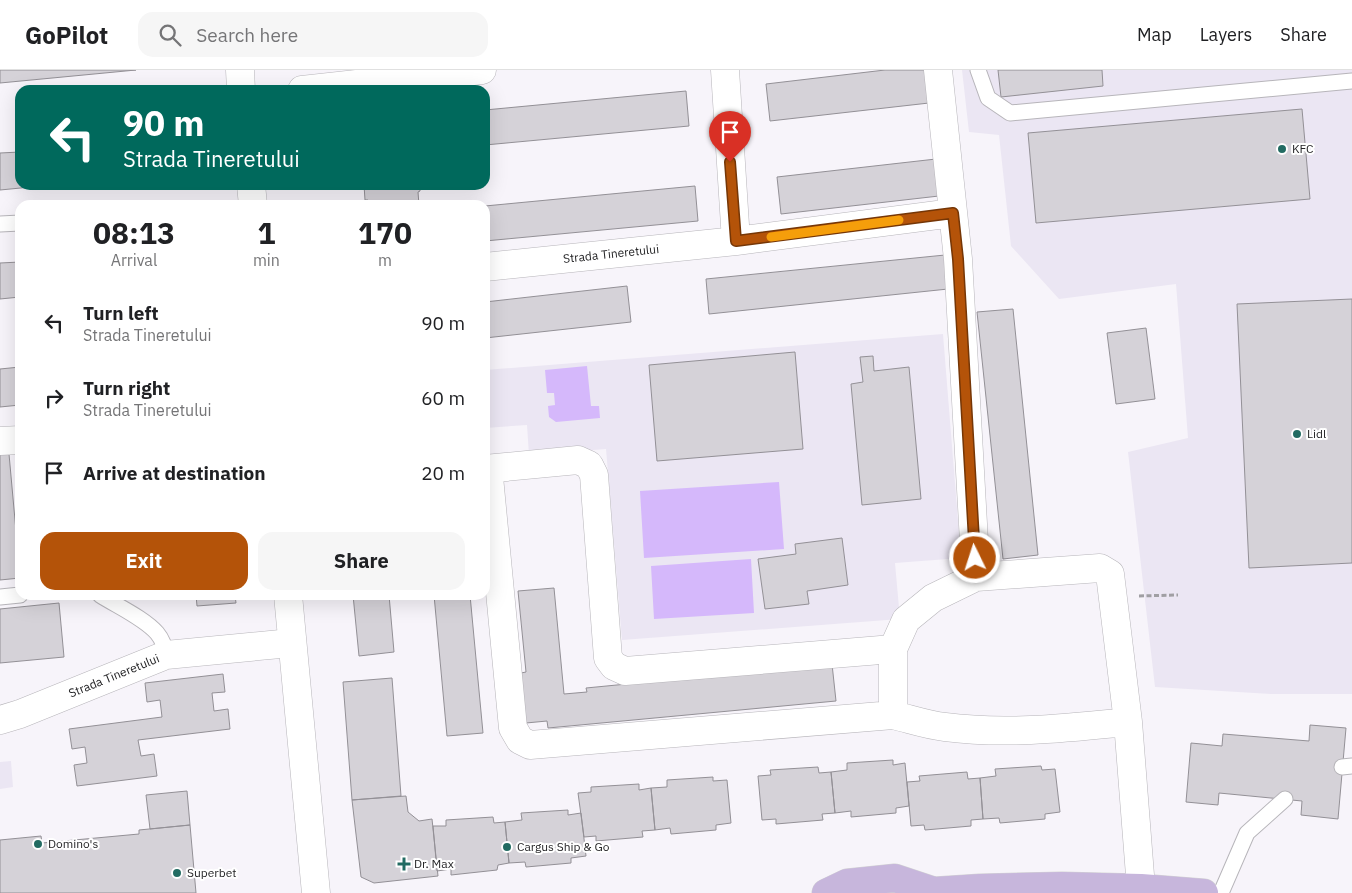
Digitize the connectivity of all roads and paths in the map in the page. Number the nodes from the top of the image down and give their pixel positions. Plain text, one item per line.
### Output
1 (240, 70) edge
2 (482, 70) edge
3 (724, 70) edge
4 (938, 70) edge
5 (978, 70) edge
6 (432, 73) edge
7 (1352, 81) edge
8 (241, 85) edge
9 (340, 85) edge
10 (953, 213) junction
11 (15, 223) edge
12 (0, 224) edge
13 (736, 241) junction
14 (490, 266) edge
15 (15, 440) edge
16 (0, 441) edge
17 (490, 469) edge
18 (490, 488) edge
19 (976, 577) junction
20 (1178, 595) dead end
21 (15, 596) edge
22 (0, 597) edge
23 (1112, 597) junction
24 (108, 600) edge
25 (288, 600) edge
26 (291, 643) junction
27 (893, 649) junction
28 (166, 655) junction
29 (893, 715) junction
30 (0, 720) edge
31 (1128, 722) junction
32 (1285, 799) dead end
33 (1141, 888) junction
34 (933, 892) edge
35 (316, 893) edge
36 (826, 893) edge
37 (1204, 893) edge
38 (1220, 893) edge

1 - 8 street
2 - 6 street
3 - 13 street
4 - 10 street
5 - 7 lane
6 - 9 street
10 - 13 street, Strada Tineretului
10 - 19 street
11 - 12 lane
13 - 14 street, Strada Tineretului
15 - 16 street
17 - 27 street
18 - 29 street
19 - 23 street
19 - 27 street
20 - 23 path
21 - 22 lane
23 - 31 street
24 - 28 lane
25 - 26 street
26 - 28 street, Strada Tineretului
26 - 35 street
27 - 29 street
28 - 30 street, Strada Tineretului
29 - 31 street
31 - 33 street
32 - 38 lane
33 - 34 main road
33 - 37 main road
34 - 36 main road

